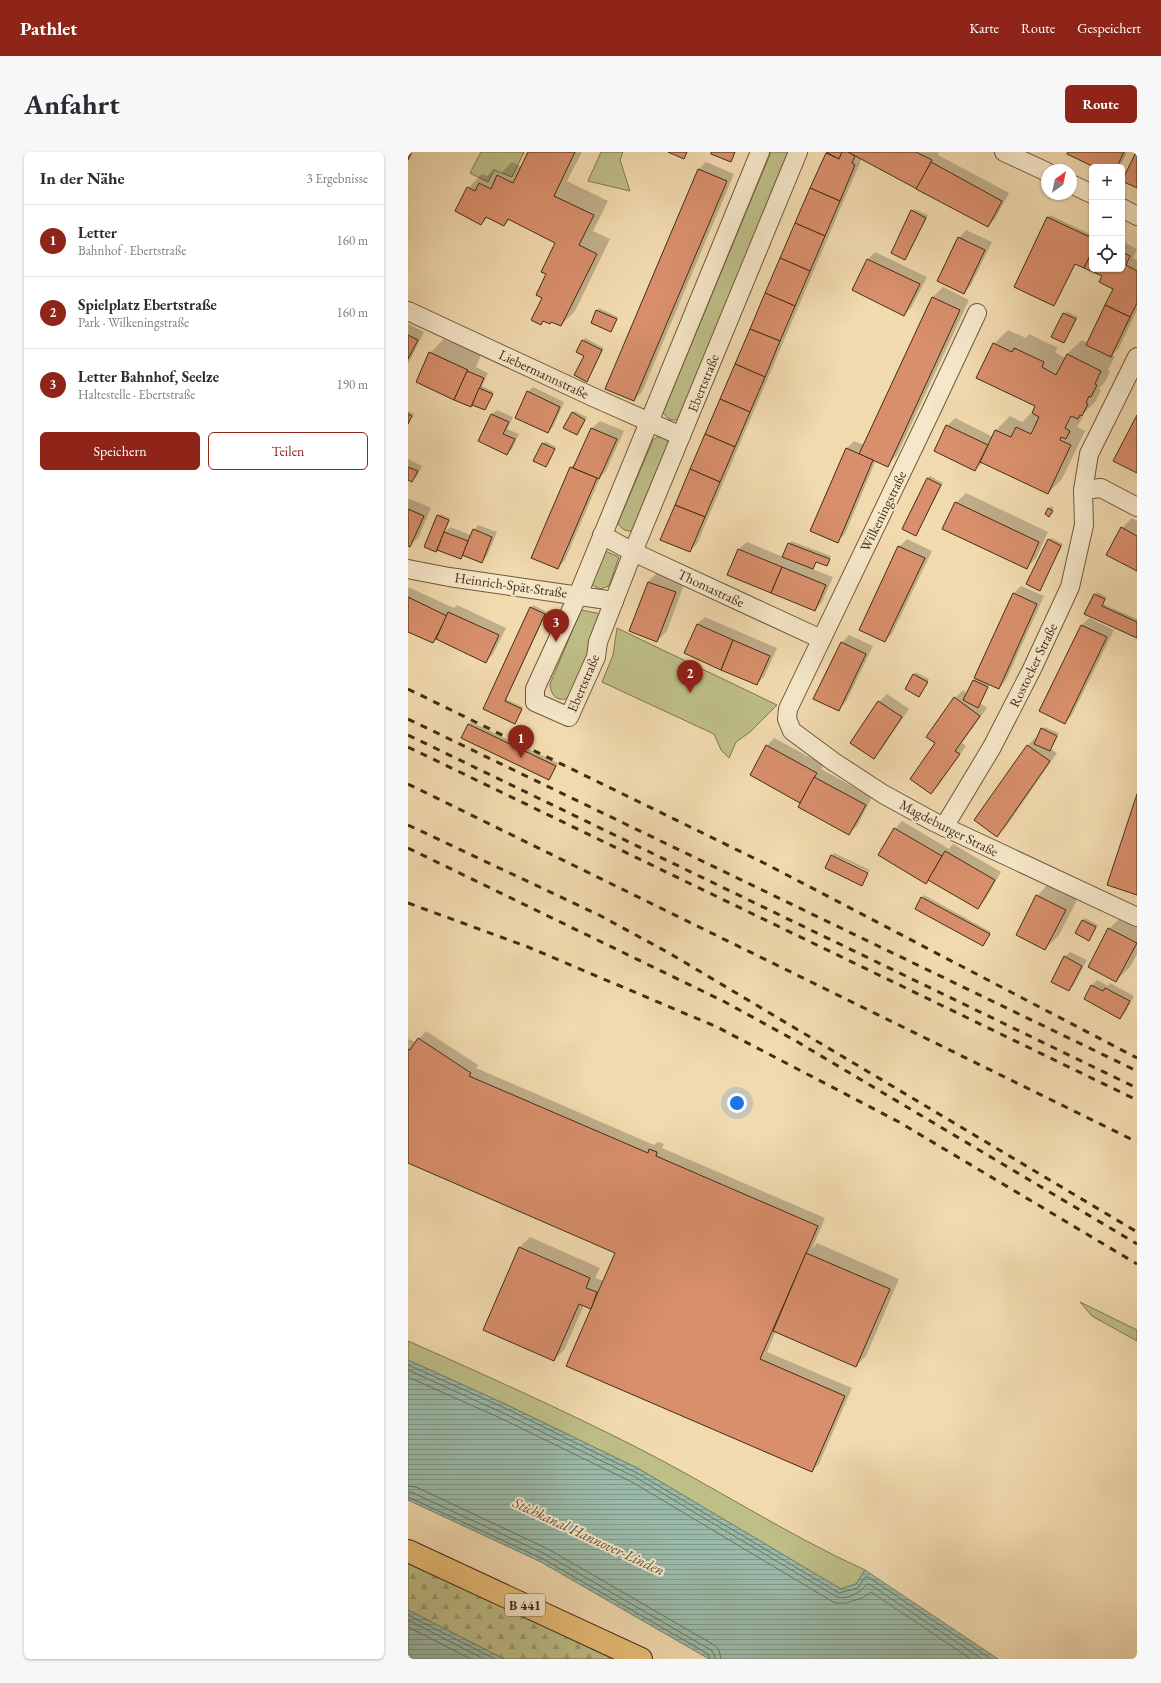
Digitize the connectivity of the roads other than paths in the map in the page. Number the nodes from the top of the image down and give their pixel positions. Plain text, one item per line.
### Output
1 (760, 152) edge
2 (798, 152) edge
3 (1004, 152) edge
4 (1041, 169) edge
5 (1077, 187) edge
6 (1089, 193) edge
7 (1125, 210) edge
8 (1137, 216) edge
9 (408, 311) edge
10 (977, 313) dead end
11 (1137, 357) edge
12 (649, 423) junction
13 (682, 436) junction
14 (1083, 490) junction
15 (1137, 507) edge
16 (602, 535) junction
17 (633, 552) junction
18 (408, 569) edge
19 (578, 594) junction
20 (614, 601) junction
21 (821, 639) junction
22 (788, 709) joint
23 (944, 827) junction
24 (1137, 918) edge
25 (408, 1551) edge
26 (641, 1659) edge

1 - 12 street, Ebertstraße
2 - 13 street, Ebertstraße
3 - 4 street
5 - 6 street
7 - 8 street
9 - 12 street, Liebermannstraße
10 - 21 street, Wilkeningstraße
11 - 14 street, Rostocker Straße
12 - 13 street, Liebermannstraße
12 - 16 street, Ebertstraße
13 - 17 street, Ebertstraße
14 - 15 street
14 - 23 street, Rostocker Straße
16 - 17 street, Thomastraße
16 - 19 street, Ebertstraße
17 - 20 street, Ebertstraße
17 - 21 street, Thomastraße
18 - 19 street, Heinrich-Spät-Straße
19 - 20 street, Heinrich-Spät-Straße
19 - 20 street, Ebertstraße
21 - 22 street, Wilkeningstraße
22 - 23 street, Magdeburger Straße
23 - 24 street, Magdeburger Straße
25 - 26 main road, B 441

